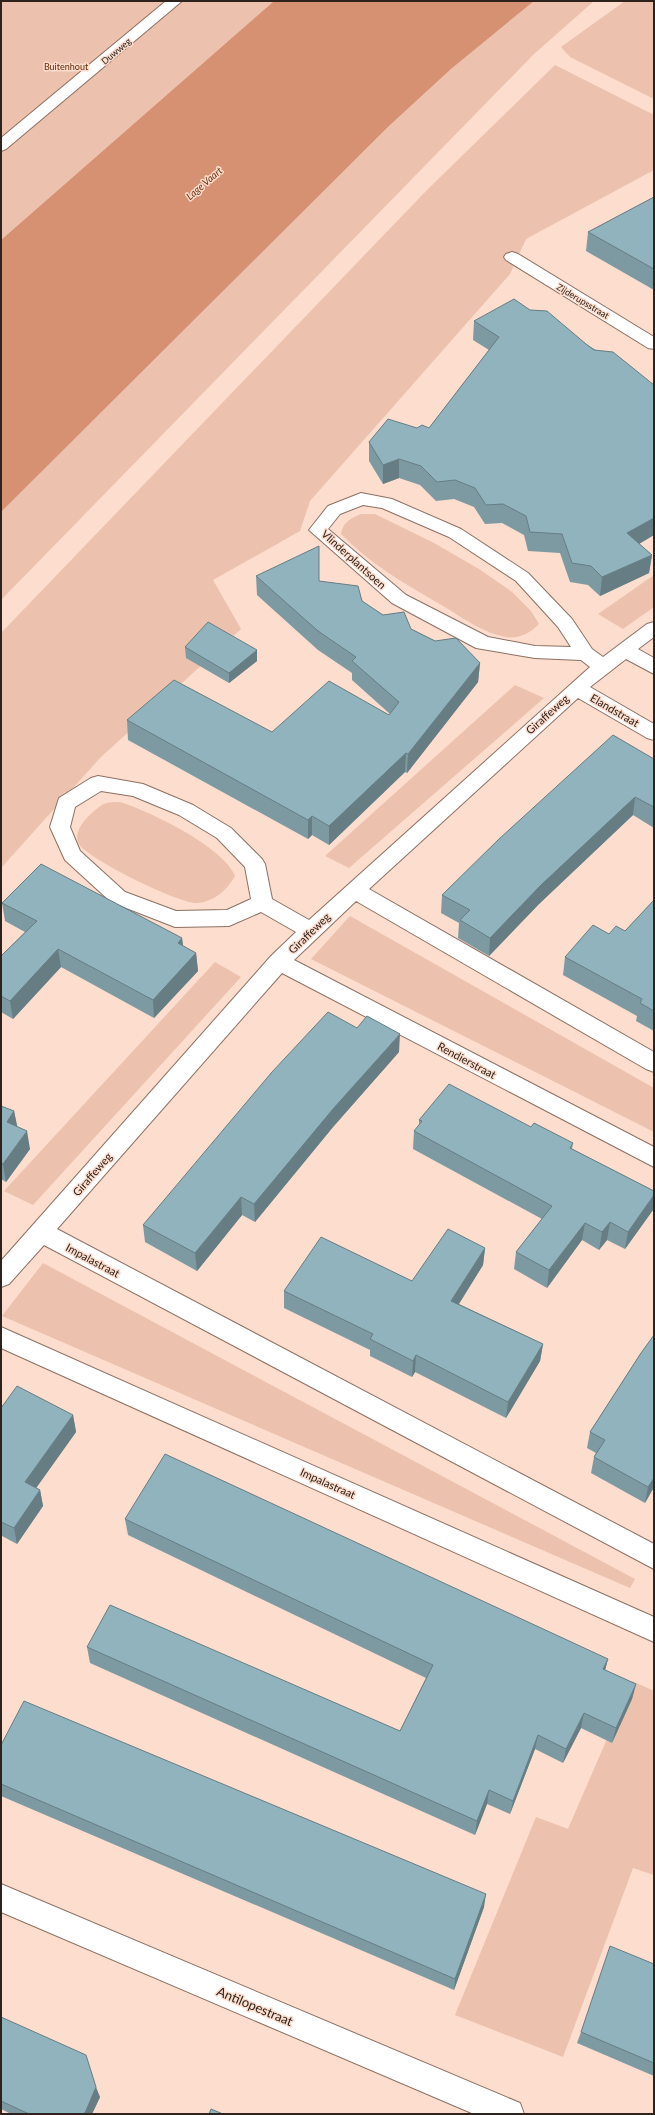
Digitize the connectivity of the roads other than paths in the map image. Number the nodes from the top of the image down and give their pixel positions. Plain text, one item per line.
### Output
1 (175, 1) edge
2 (1, 146) edge
3 (512, 257) dead end
4 (654, 344) edge
5 (654, 628) edge
6 (626, 650) junction
7 (585, 654) junction
8 (603, 666) junction
9 (654, 667) edge
10 (577, 688) junction
11 (654, 733) edge
12 (354, 890) junction
13 (262, 903) junction
14 (311, 931) junction
15 (279, 962) junction
16 (654, 1063) edge
17 (654, 1158) edge
18 (41, 1232) junction
19 (1, 1277) edge
20 (1, 1337) edge
21 (654, 1557) edge
22 (654, 1630) edge
23 (1, 1898) edge
24 (509, 2114) edge

1 - 2 street, Duwweg
3 - 4 street, Zijderupsstraat
5 - 6 street, Giraffeweg
6 - 8 street, Giraffeweg
6 - 9 street
7 - 7 street, Vlinderplantsoen
7 - 8 street, Vlinderplantsoen
8 - 10 street, Giraffeweg
10 - 11 street, Elandstraat
10 - 12 street, Giraffeweg
12 - 14 street, Giraffeweg
12 - 16 street
13 - 13 street
13 - 14 street
14 - 15 street, Giraffeweg
15 - 17 street, Rendierstraat
15 - 18 street, Giraffeweg
18 - 19 street, Giraffeweg
18 - 21 street, Impalastraat
20 - 22 street, Impalastraat
23 - 24 street, Antilopestraat

